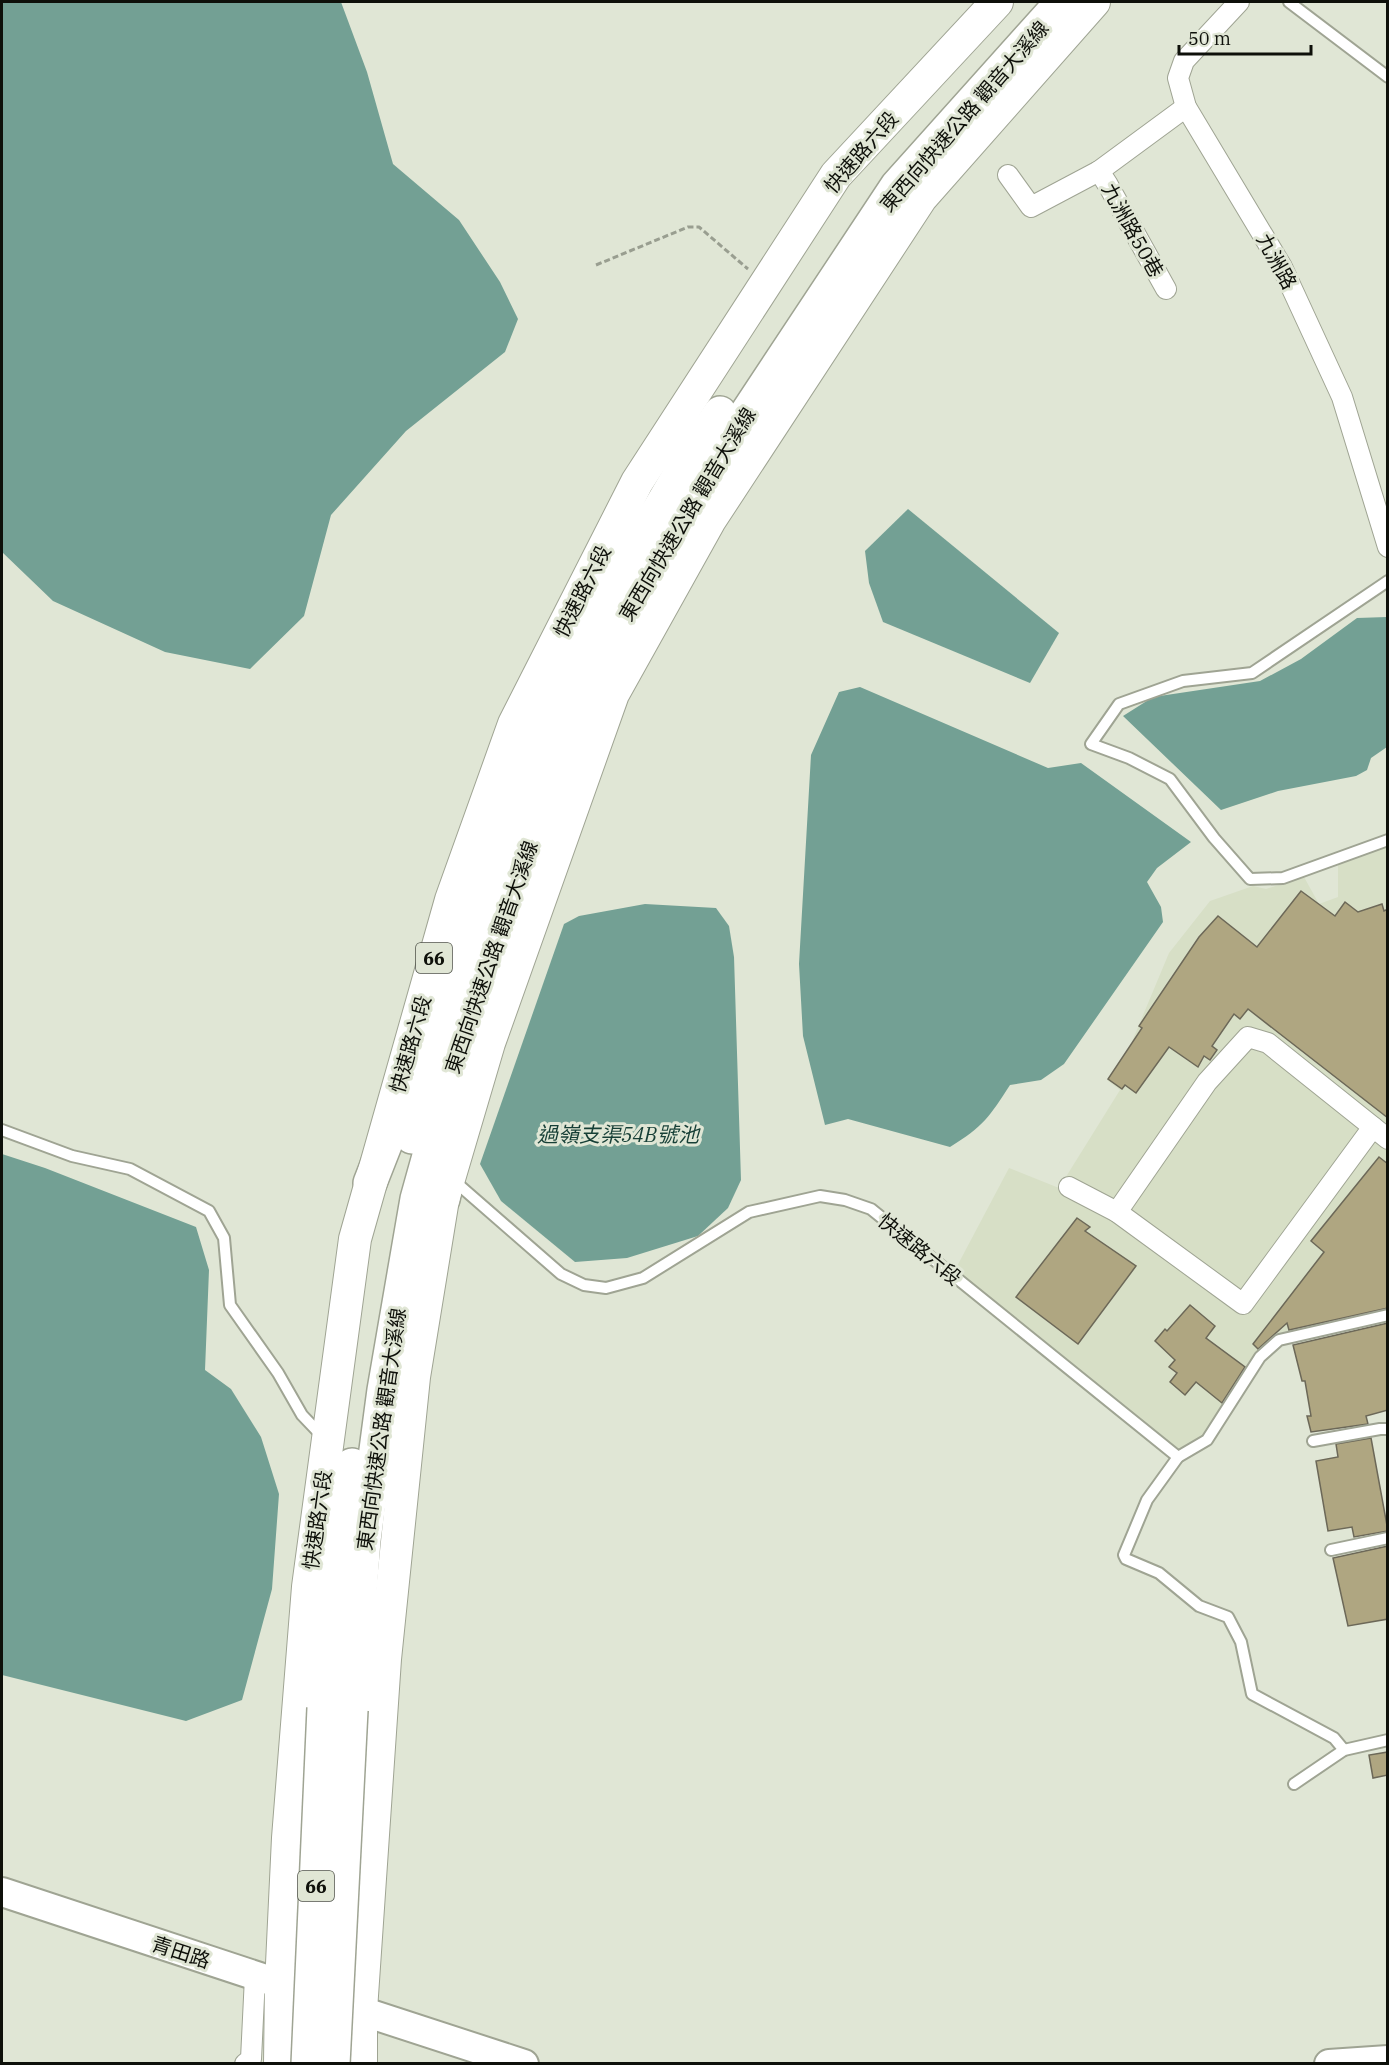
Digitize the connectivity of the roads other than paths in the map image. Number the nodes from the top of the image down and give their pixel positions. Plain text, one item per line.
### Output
1 (997, 2) edge
2 (1033, 2) edge
3 (1062, 2) edge
4 (1094, 2) edge
5 (1239, 2) edge
6 (1289, 2) edge
7 (1388, 77) edge
8 (1186, 107) junction
9 (1099, 171) junction
10 (1008, 175) dead end
11 (1166, 289) dead end
12 (1388, 547) edge
13 (1388, 581) edge
14 (1388, 840) edge
15 (494, 904) junction
16 (2, 1130) edge
17 (1380, 1133) edge
18 (370, 1184) junction
19 (1069, 1187) dead end
20 (446, 1188) junction
21 (1117, 1212) junction
22 (1388, 1315) edge
23 (1388, 1429) edge
24 (328, 1441) junction
25 (1313, 1441) dead end
26 (1178, 1457) junction
27 (1388, 1538) edge
28 (1331, 1550) dead end
29 (1388, 1740) edge
30 (1344, 1750) junction
31 (1294, 1784) dead end
32 (2, 1892) edge
33 (268, 1981) junction
34 (361, 2010) junction
35 (1388, 2060) edge
36 (245, 2064) edge
37 (280, 2064) edge
38 (308, 2064) edge
39 (333, 2064) edge
40 (361, 2064) edge
41 (524, 2064) edge
42 (1329, 2064) edge

1 - 18 main road, 快速路六段 / 66
2 - 15 highway, 東西向快速公路 觀音大溪線 / 66
3 - 15 highway, 東西向快速公路 觀音大溪線 / 66
4 - 20 main road
5 - 8 street, 九洲路
6 - 7 lane
8 - 9 street, 九洲路50巷
8 - 12 street, 九洲路
9 - 10 street, 九洲路50巷
9 - 11 street, 九洲路50巷
13 - 14 lane
15 - 18 highway
15 - 20 highway
15 - 38 highway, 東西向快速公路 觀音大溪線 / 66, bridge
15 - 39 highway, 東西向快速公路 觀音大溪線 / 66, bridge
16 - 24 lane
17 - 21 street
17 - 21 street
18 - 24 main road, 快速路六段 / 66
19 - 21 street
20 - 26 lane, 快速路六段
20 - 34 main road
22 - 26 lane
23 - 25 lane
24 - 33 main road, 快速路六段 / 66
26 - 30 lane
27 - 28 lane
29 - 30 lane
30 - 31 lane
32 - 33 street, 青田路
33 - 34 street, 青田路
33 - 36 street
33 - 37 main road, 快速路六段 / 66
34 - 40 main road
34 - 41 street, 青田路
35 - 42 street

